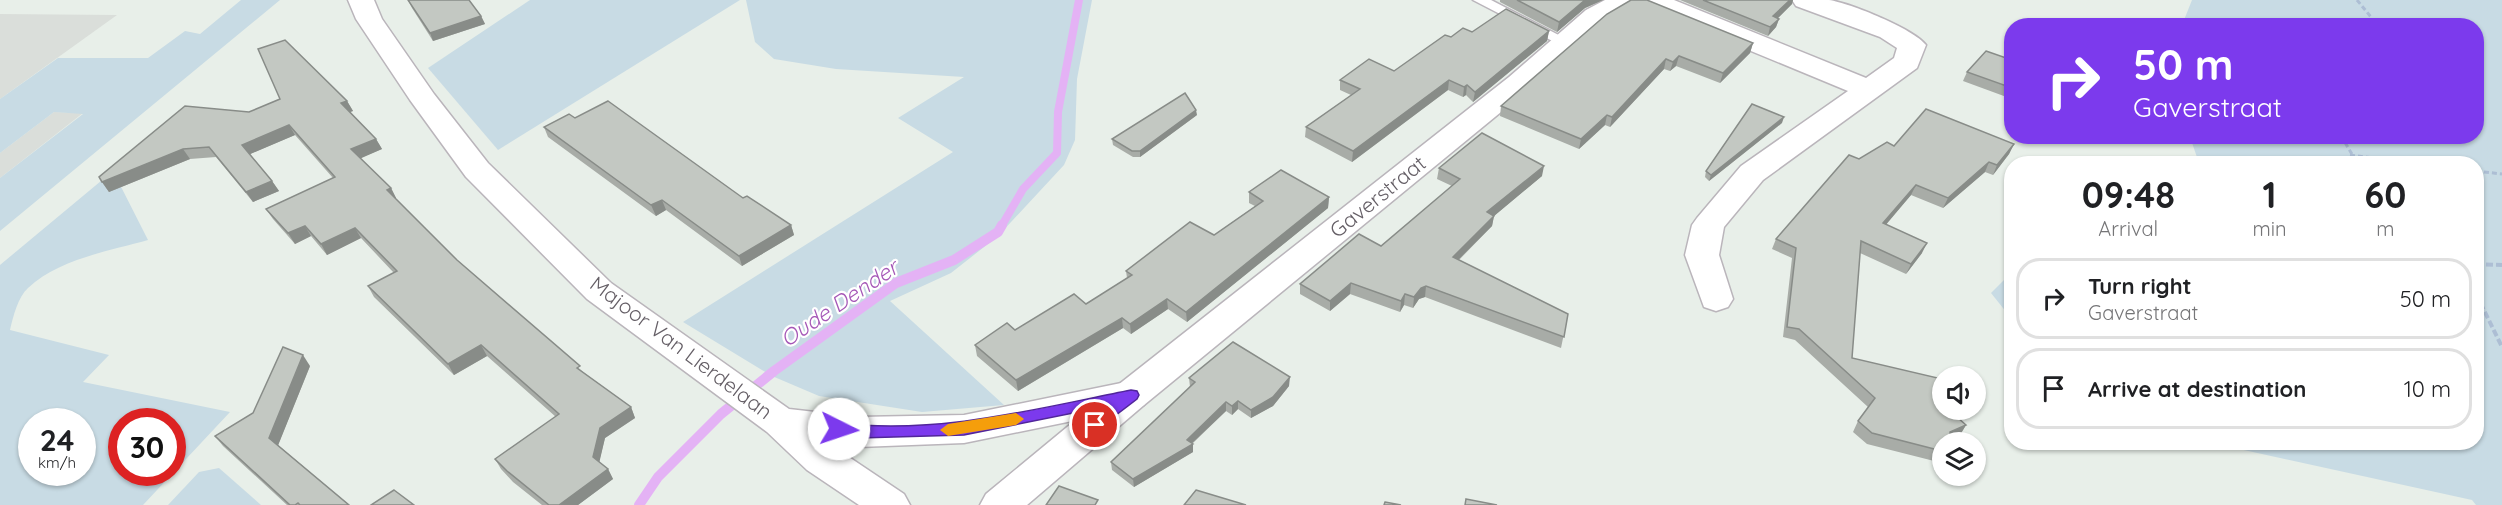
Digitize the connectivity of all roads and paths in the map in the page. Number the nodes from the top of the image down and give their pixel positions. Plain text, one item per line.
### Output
1 (361, 0) edge
2 (1480, 0) edge
3 (1624, 0) edge
4 (1651, 0) edge
5 (1805, 0) edge
6 (2357, 0) edge
7 (2371, 18) edge
8 (1567, 43) junction
9 (1869, 89) junction
10 (2345, 144) edge
11 (2350, 155) joint
12 (2358, 156) edge
13 (2484, 172) edge
14 (2502, 174) edge
15 (2484, 264) edge
16 (2502, 265) edge
17 (1716, 299) dead end
18 (2484, 310) edge
19 (2502, 347) edge
20 (1131, 395) junction
21 (758, 407) junction
22 (890, 505) edge
23 (1000, 505) edge

1 - 21 street, Majoor Van Lierdelaan
2 - 8 lane
3 - 8 street, Gaverstraat
4 - 9 street
5 - 9 street
6 - 7 path
8 - 20 street, Gaverstraat
9 - 17 street
10 - 11 path
11 - 12 path
13 - 14 path
15 - 16 path
18 - 19 path
20 - 21 street, Gaverstraat
20 - 23 street, Gaverstraat
21 - 22 street, Majoor Van Lierdelaan

